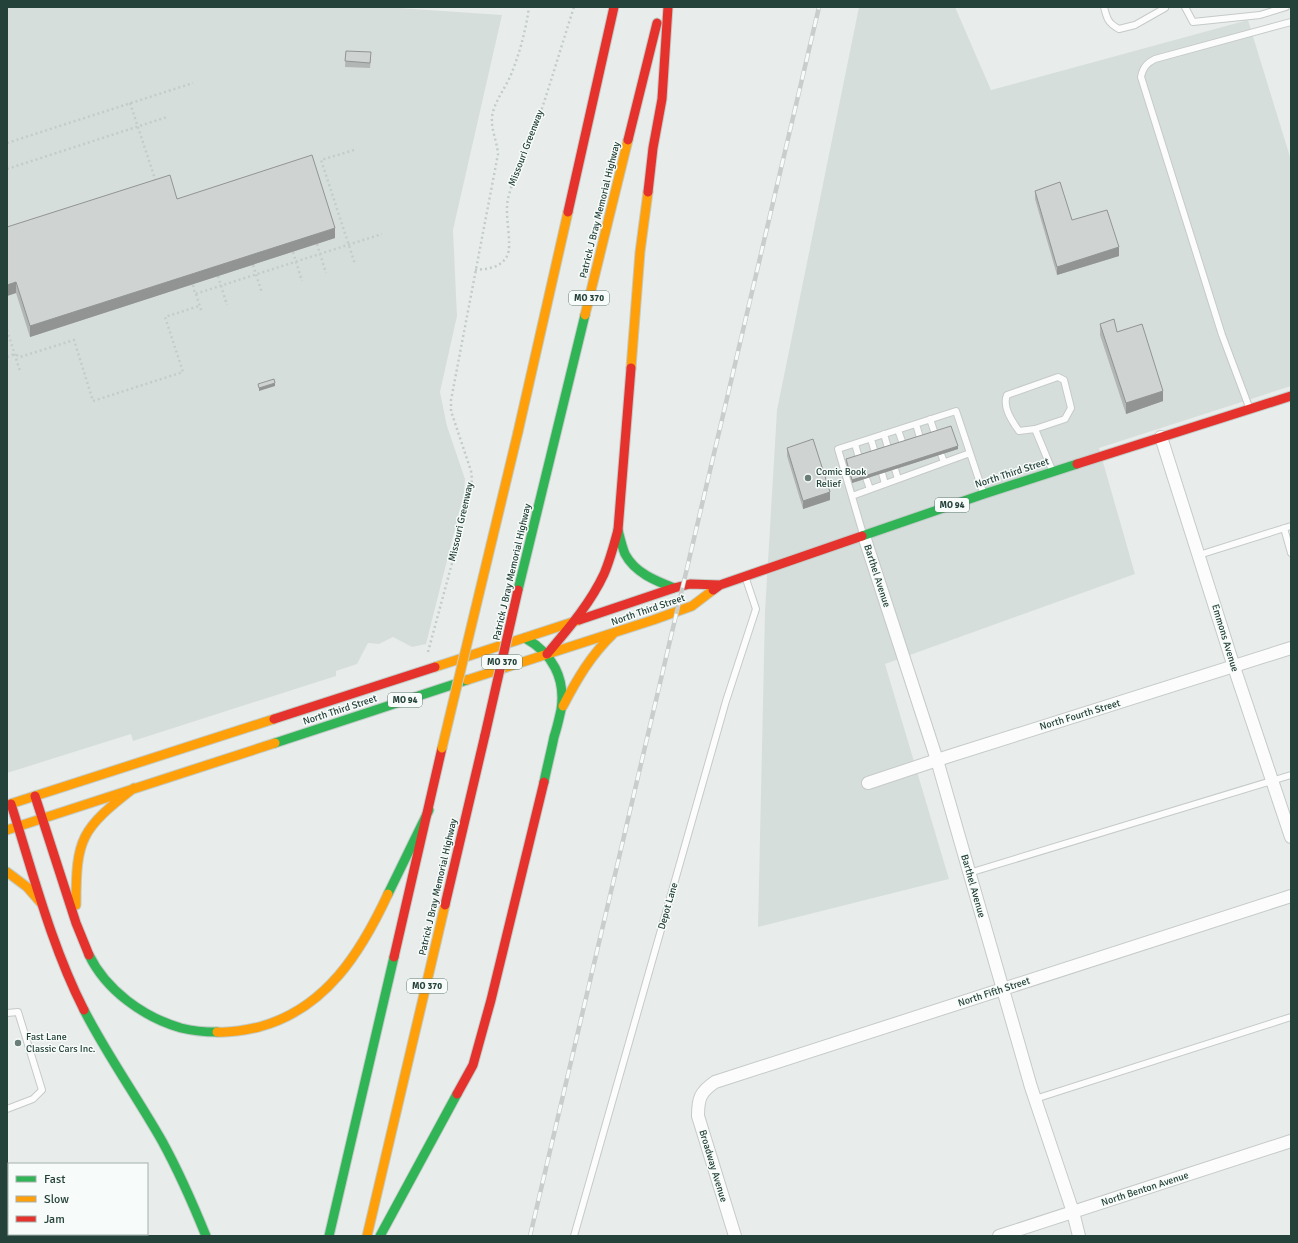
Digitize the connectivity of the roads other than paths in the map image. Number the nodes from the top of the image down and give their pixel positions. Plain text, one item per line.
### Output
1 (614, 7) edge
2 (661, 7) edge
3 (668, 7) edge
4 (1104, 7) edge
5 (1166, 7) edge
6 (1185, 7) edge
7 (1286, 7) edge
8 (1291, 22) edge
9 (1291, 396) edge
10 (1250, 409) junction
11 (930, 419) junction
12 (916, 424) junction
13 (1035, 429) junction
14 (898, 430) junction
15 (884, 434) junction
16 (935, 434) edge
17 (1161, 437) junction
18 (871, 438) junction
19 (920, 438) edge
20 (855, 444) junction
21 (903, 444) edge
22 (888, 448) edge
23 (875, 453) edge
24 (970, 453) junction
25 (942, 454) edge
26 (859, 458) edge
27 (944, 462) junction
28 (895, 469) edge
29 (1052, 472) junction
30 (882, 473) edge
31 (866, 478) edge
32 (898, 479) junction
33 (885, 484) junction
34 (870, 489) junction
35 (984, 494) junction
36 (852, 496) junction
37 (1291, 526) edge
38 (1284, 528) junction
39 (618, 530) junction
40 (864, 536) junction
41 (1291, 553) edge
42 (1199, 555) junction
43 (745, 577) junction
44 (720, 585) junction
45 (674, 588) junction
46 (573, 622) junction
47 (613, 634) junction
48 (525, 638) junction
49 (1291, 648) edge
50 (547, 654) junction
51 (1234, 667) junction
52 (561, 709) junction
53 (936, 760) junction
54 (1291, 776) edge
55 (1273, 782) junction
56 (868, 783) dead end
57 (134, 788) junction
58 (35, 796) junction
59 (9, 804) edge
60 (429, 810) junction
61 (42, 818) junction
62 (18, 826) junction
63 (7, 830) edge
64 (1291, 837) edge
65 (7, 872) edge
66 (969, 874) junction
67 (1291, 896) edge
68 (44, 907) junction
69 (75, 920) junction
70 (1002, 990) junction
71 (7, 1013) edge
72 (1291, 1017) edge
73 (701, 1095) joint
74 (1034, 1099) junction
75 (7, 1109) edge
76 (1291, 1141) edge
77 (1073, 1212) junction
78 (206, 1236) edge
79 (329, 1236) edge
80 (367, 1236) edge
81 (380, 1236) edge
82 (574, 1236) edge
83 (735, 1236) edge
84 (999, 1236) edge
85 (1080, 1236) edge

1 - 60 main road, bridge
2 - 80 main road, Patrick J Bray Memorial Highway / MO 370, bridge
3 - 39 main road
4 - 5 lane
6 - 7 lane
8 - 10 lane
9 - 10 main road, North Third Street / MO 94
10 - 17 main road, North Third Street / MO 94
11 - 12 lane
11 - 16 lane
11 - 24 lane
12 - 14 lane
12 - 19 lane
13 - 13 lane
13 - 29 lane
14 - 15 lane
14 - 21 lane
15 - 18 lane
15 - 22 lane
17 - 29 main road, North Third Street / MO 94
17 - 42 street, Emmons Avenue
18 - 20 lane
18 - 23 lane
20 - 26 lane
20 - 36 lane
24 - 27 lane
24 - 35 lane
25 - 27 lane
27 - 32 lane
28 - 32 lane
29 - 35 main road, North Third Street / MO 94
30 - 33 lane
31 - 34 lane
32 - 33 lane
33 - 34 lane
34 - 36 lane
35 - 40 main road, North Third Street / MO 94
36 - 40 lane
37 - 38 lane
38 - 41 lane
38 - 42 lane
39 - 45 main road
39 - 46 main road
40 - 43 main road, North Third Street / MO 94
40 - 53 street, Barthel Avenue
42 - 51 street, Emmons Avenue
43 - 44 main road, North Third Street / MO 94
43 - 82 lane, Depot Lane
44 - 45 main road, North Third Street / MO 94
44 - 47 main road, North Third Street / MO 94
45 - 46 main road, North Third Street / MO 94
46 - 48 main road, North Third Street / MO 94
46 - 50 main road
47 - 50 main road, North Third Street / MO 94
47 - 52 main road
48 - 50 main road
48 - 58 main road, North Third Street / MO 94
49 - 51 street, North Fourth Street
50 - 52 main road
50 - 57 main road, North Third Street / MO 94
51 - 53 street, North Fourth Street
51 - 55 street, Emmons Avenue
52 - 81 main road
53 - 56 street, North Fourth Street
53 - 66 street, Barthel Avenue
54 - 55 lane
55 - 64 street, Emmons Avenue
55 - 66 lane
57 - 61 main road, North Third Street / MO 94
57 - 69 main road
58 - 59 main road, North Third Street / MO 94
58 - 61 main road
59 - 62 main road
60 - 69 main road
60 - 79 main road
61 - 62 main road, North Third Street / MO 94
61 - 69 main road
62 - 63 main road, North Third Street / MO 94
62 - 68 main road
65 - 68 main road
66 - 70 street, Barthel Avenue
67 - 70 street, North Fifth Street
68 - 78 main road
70 - 73 street, North Fifth Street
70 - 74 street, Barthel Avenue
71 - 75 lane
72 - 74 lane
73 - 83 street, Broadway Avenue
74 - 77 street, Barthel Avenue
76 - 77 street, North Benton Avenue
77 - 84 street, North Benton Avenue
77 - 85 street, Barthel Avenue

